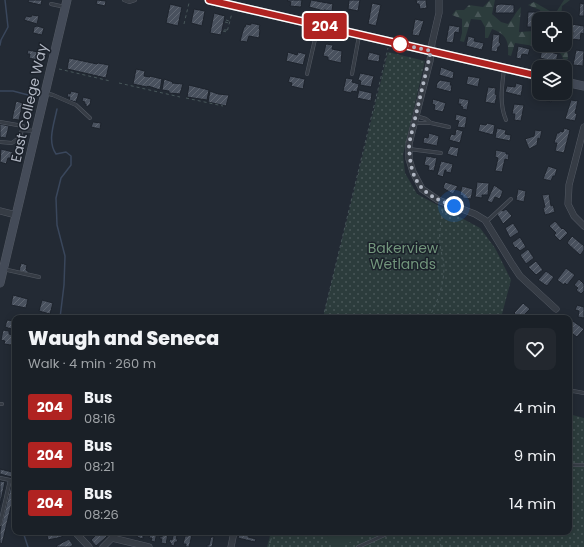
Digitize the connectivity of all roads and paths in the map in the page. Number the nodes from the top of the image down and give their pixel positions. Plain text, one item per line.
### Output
1 (124, 0) edge
2 (135, 0) edge
3 (210, 0) edge
4 (439, 0) edge
5 (189, 3) dead end
6 (51, 4) dead end
7 (66, 4) edge
8 (232, 13) dead end
9 (226, 21) dead end
10 (230, 22) junction
11 (184, 24) dead end
12 (319, 25) junction
13 (223, 30) dead end
14 (359, 34) junction
15 (388, 48) dead end
16 (431, 51) junction
17 (504, 67) junction
18 (59, 69) dead end
19 (307, 74) dead end
20 (352, 74) dead end
21 (532, 74) edge
22 (110, 80) dead end
23 (119, 83) dead end
24 (572, 83) edge
25 (584, 86) edge
26 (45, 93) junction
27 (180, 97) dead end
28 (186, 98) dead end
29 (223, 106) dead end
30 (416, 116) junction
31 (90, 118) dead end
32 (506, 120) dead end
33 (0, 122) edge
34 (414, 123) junction
35 (431, 123) junction
36 (449, 127) dead end
37 (584, 127) edge
38 (22, 130) junction
39 (36, 131) junction
40 (0, 142) edge
41 (410, 149) junction
42 (441, 154) dead end
43 (577, 157) junction
44 (584, 159) edge
45 (511, 199) dead end
46 (444, 206) dead end
47 (0, 211) edge
48 (16, 215) junction
49 (486, 222) junction
50 (584, 226) edge
51 (3, 269) junction
52 (39, 277) dead end
53 (0, 283) edge
54 (556, 309) dead end
55 (324, 315) edge
56 (431, 315) edge
57 (572, 390) edge
58 (584, 392) edge
59 (572, 465) edge
60 (584, 465) edge
61 (0, 478) edge
62 (0, 524) edge
63 (78, 535) edge
64 (233, 535) edge
65 (272, 535) edge
66 (384, 535) edge
67 (439, 535) edge
68 (89, 547) edge
69 (103, 547) edge
70 (150, 547) edge
71 (231, 547) edge
72 (269, 547) edge
73 (358, 547) edge
74 (441, 547) edge

1 - 2 lane
3 - 12 street
4 - 16 street
5 - 11 path
6 - 7 lane
7 - 26 street, East College Way
8 - 10 path
9 - 10 path
10 - 13 path
12 - 14 street
12 - 19 lane
14 - 16 street
14 - 20 lane
15 - 55 path
16 - 17 street
16 - 30 street
17 - 21 street
17 - 32 lane
18 - 22 path
23 - 27 path
24 - 25 street
26 - 31 lane
26 - 39 street, East College Way
28 - 29 path
30 - 34 street
30 - 35 lane
33 - 38 lane
34 - 35 lane
34 - 41 street
35 - 36 lane
37 - 43 street
38 - 39 lane
38 - 40 lane
39 - 48 street, East College Way
41 - 42 lane
41 - 49 street
43 - 44 street
43 - 50 street
45 - 49 lane
46 - 56 path
47 - 48 street
48 - 51 street, East College Way
49 - 54 street
51 - 52 lane
51 - 53 street, East College Way
57 - 58 lane
59 - 60 lane
61 - 62 lane
63 - 68 street
64 - 71 street
65 - 72 path
66 - 73 lane
67 - 74 path
69 - 70 street

